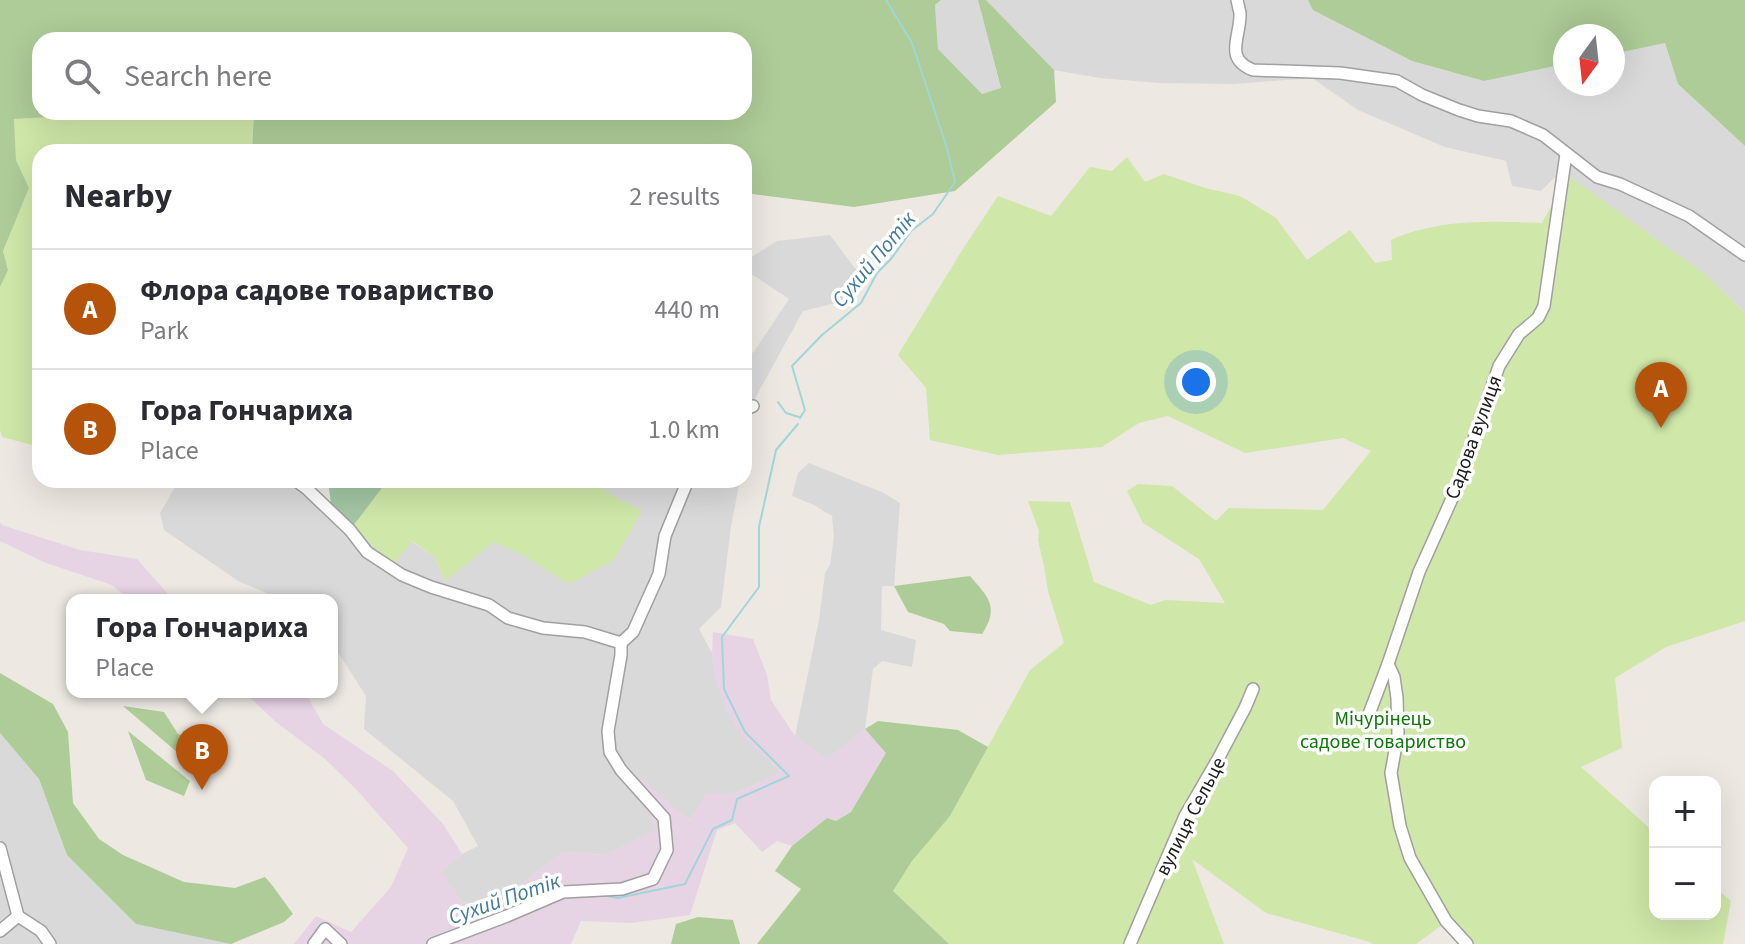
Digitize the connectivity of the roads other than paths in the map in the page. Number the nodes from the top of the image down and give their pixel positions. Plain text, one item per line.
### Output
1 (1237, 0) edge
2 (1566, 154) junction
3 (1745, 255) edge
4 (306, 488) edge
5 (685, 488) edge
6 (621, 643) junction
7 (1388, 664) junction
8 (1253, 689) dead end
9 (1366, 722) dead end
10 (0, 848) edge
11 (18, 916) junction
12 (0, 931) edge
13 (50, 944) edge
14 (314, 944) edge
15 (341, 944) edge
16 (433, 944) edge
17 (1130, 944) edge
18 (1467, 944) edge

1 - 2 street
2 - 3 street
2 - 7 street, Садова вулиця
4 - 6 street
5 - 6 street
6 - 16 street
7 - 9 street, Садова вулиця
7 - 18 street
8 - 17 street, вулиця Сельце
10 - 11 street
11 - 12 street
11 - 13 street
14 - 15 street

